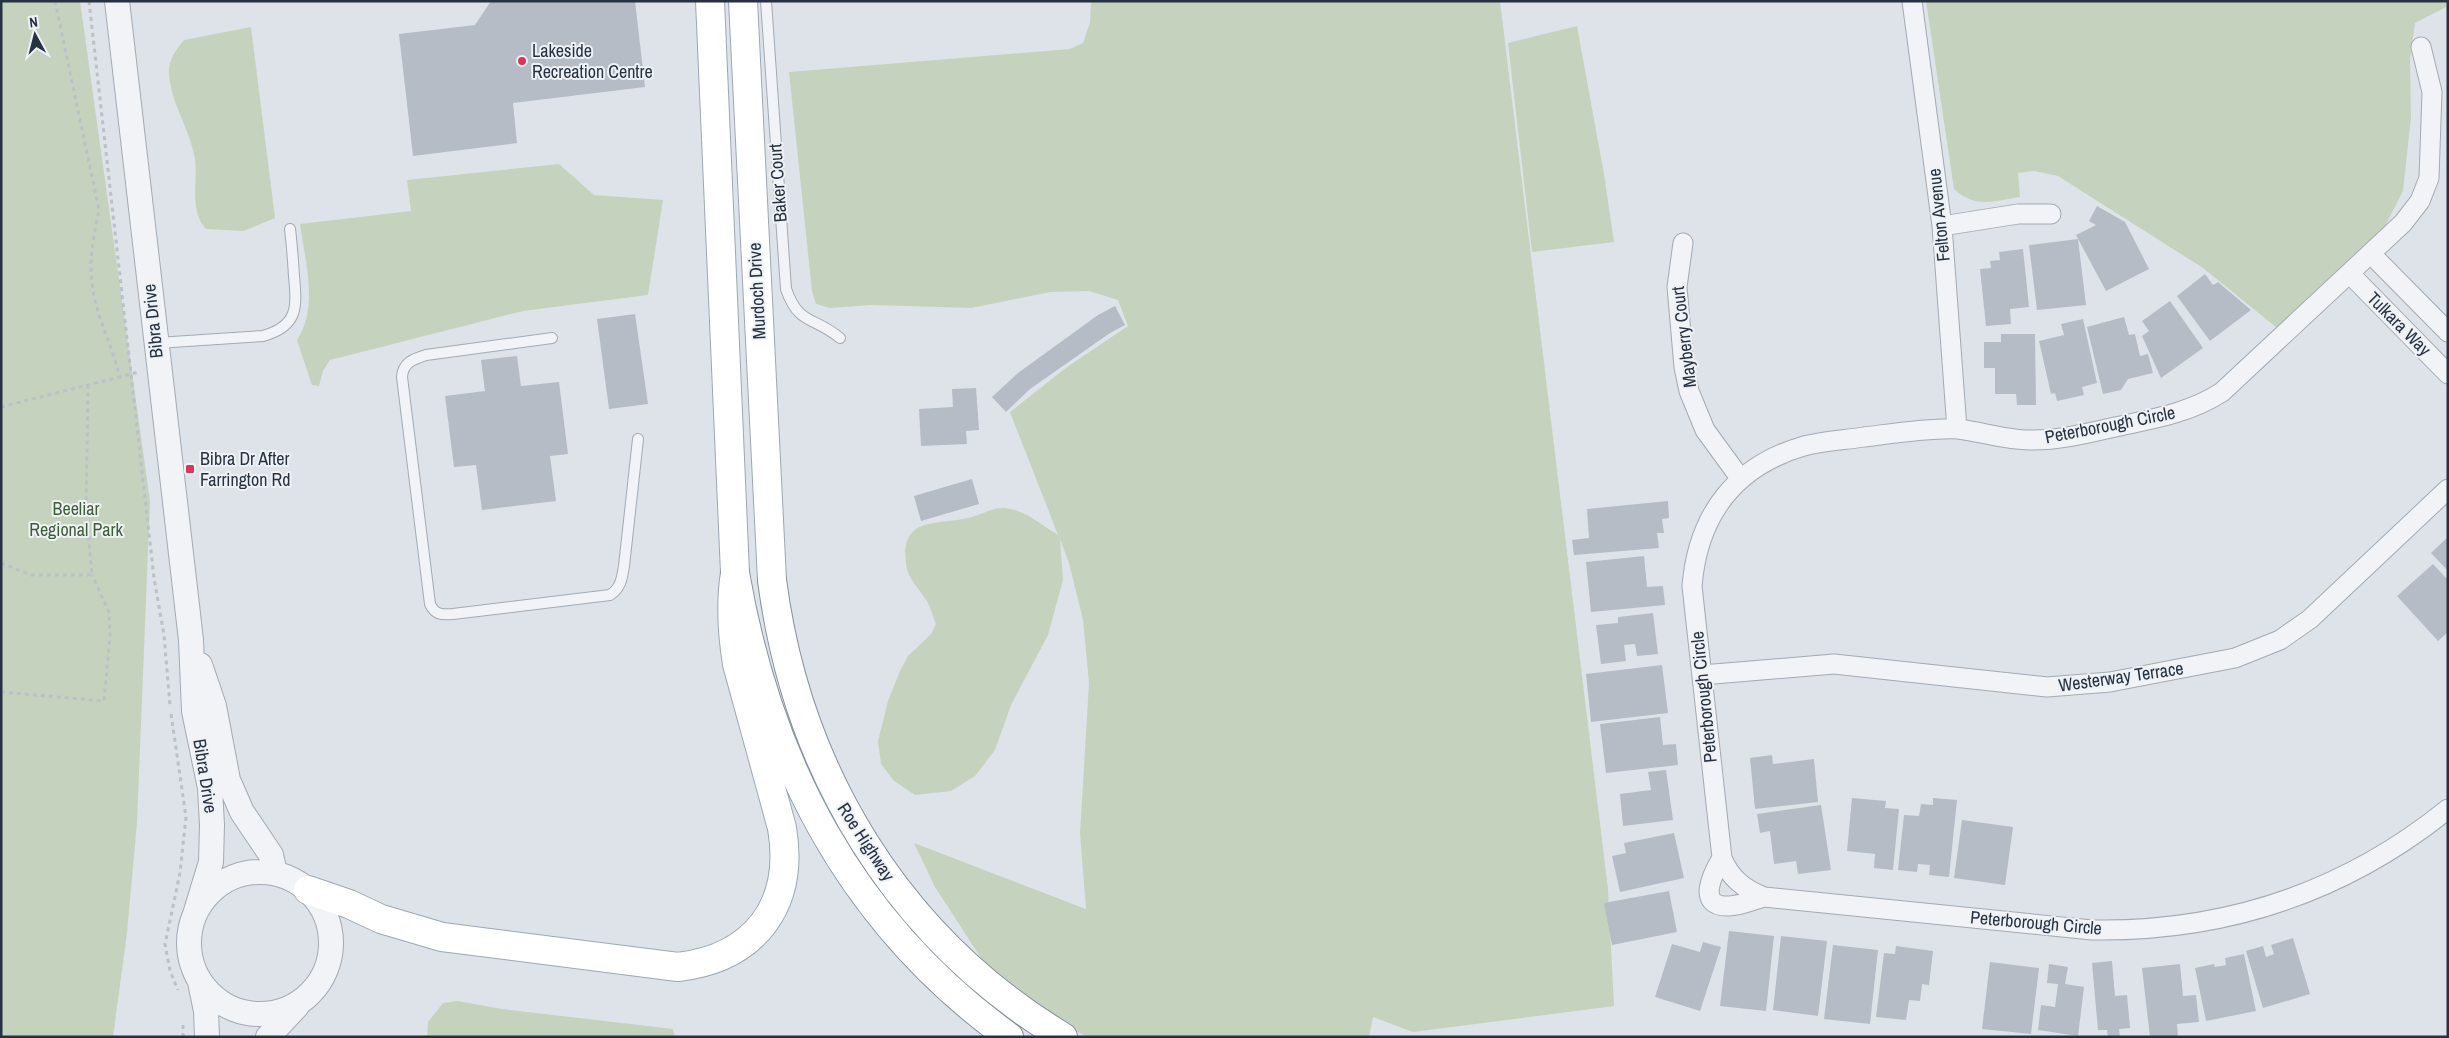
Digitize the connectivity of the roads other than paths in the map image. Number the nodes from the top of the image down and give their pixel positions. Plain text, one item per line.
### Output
1 (117, 1) edge
2 (710, 1) edge
3 (743, 1) edge
4 (766, 1) edge
5 (1912, 1) edge
6 (2421, 47) dead end
7 (2050, 214) dead end
8 (1942, 226) junction
9 (290, 229) dead end
10 (1683, 243) dead end
11 (2370, 254) junction
12 (2350, 274) junction
13 (2448, 332) edge
14 (552, 338) dead end
15 (840, 338) dead end
16 (156, 343) junction
17 (2448, 374) edge
18 (1957, 429) junction
19 (638, 439) dead end
20 (1740, 478) junction
21 (2448, 489) edge
22 (735, 573) junction
23 (772, 580) joint
24 (191, 640) junction
25 (1702, 675) junction
26 (2448, 809) edge
27 (1722, 858) junction
28 (275, 873) junction
29 (308, 890) junction
30 (1764, 897) junction
31 (196, 911) junction
32 (200, 982) junction
33 (300, 1003) junction
34 (207, 1037) edge
35 (268, 1037) edge
36 (1009, 1037) edge
37 (1063, 1037) edge

1 - 16 street, Bibra Drive
2 - 22 main road, Murdoch Drive
3 - 23 main road, Murdoch Drive
4 - 15 lane, Baker Court
5 - 8 street, Felton Avenue
6 - 11 street, Peterborough Circle
7 - 8 street
8 - 18 street, Felton Avenue
9 - 16 lane
10 - 20 street, Mayberry Court
11 - 12 street, Peterborough Circle
11 - 13 street, Tulkara Way
12 - 17 street, Tulkara Way
12 - 18 street, Peterborough Circle
14 - 19 lane
16 - 24 street, Bibra Drive
18 - 20 street, Peterborough Circle
20 - 25 street, Peterborough Circle
21 - 25 street, Westerway Terrace
22 - 29 main road
22 - 36 main road, Roe Highway
23 - 37 main road, Roe Highway
24 - 28 street, Bibra Drive
24 - 31 street, Bibra Drive
25 - 27 street, Peterborough Circle
26 - 30 street, Peterborough Circle
27 - 30 street, Peterborough Circle
27 - 30 street
28 - 29 street
28 - 31 street
29 - 33 street
31 - 32 street
32 - 33 street
32 - 34 street
33 - 35 street

